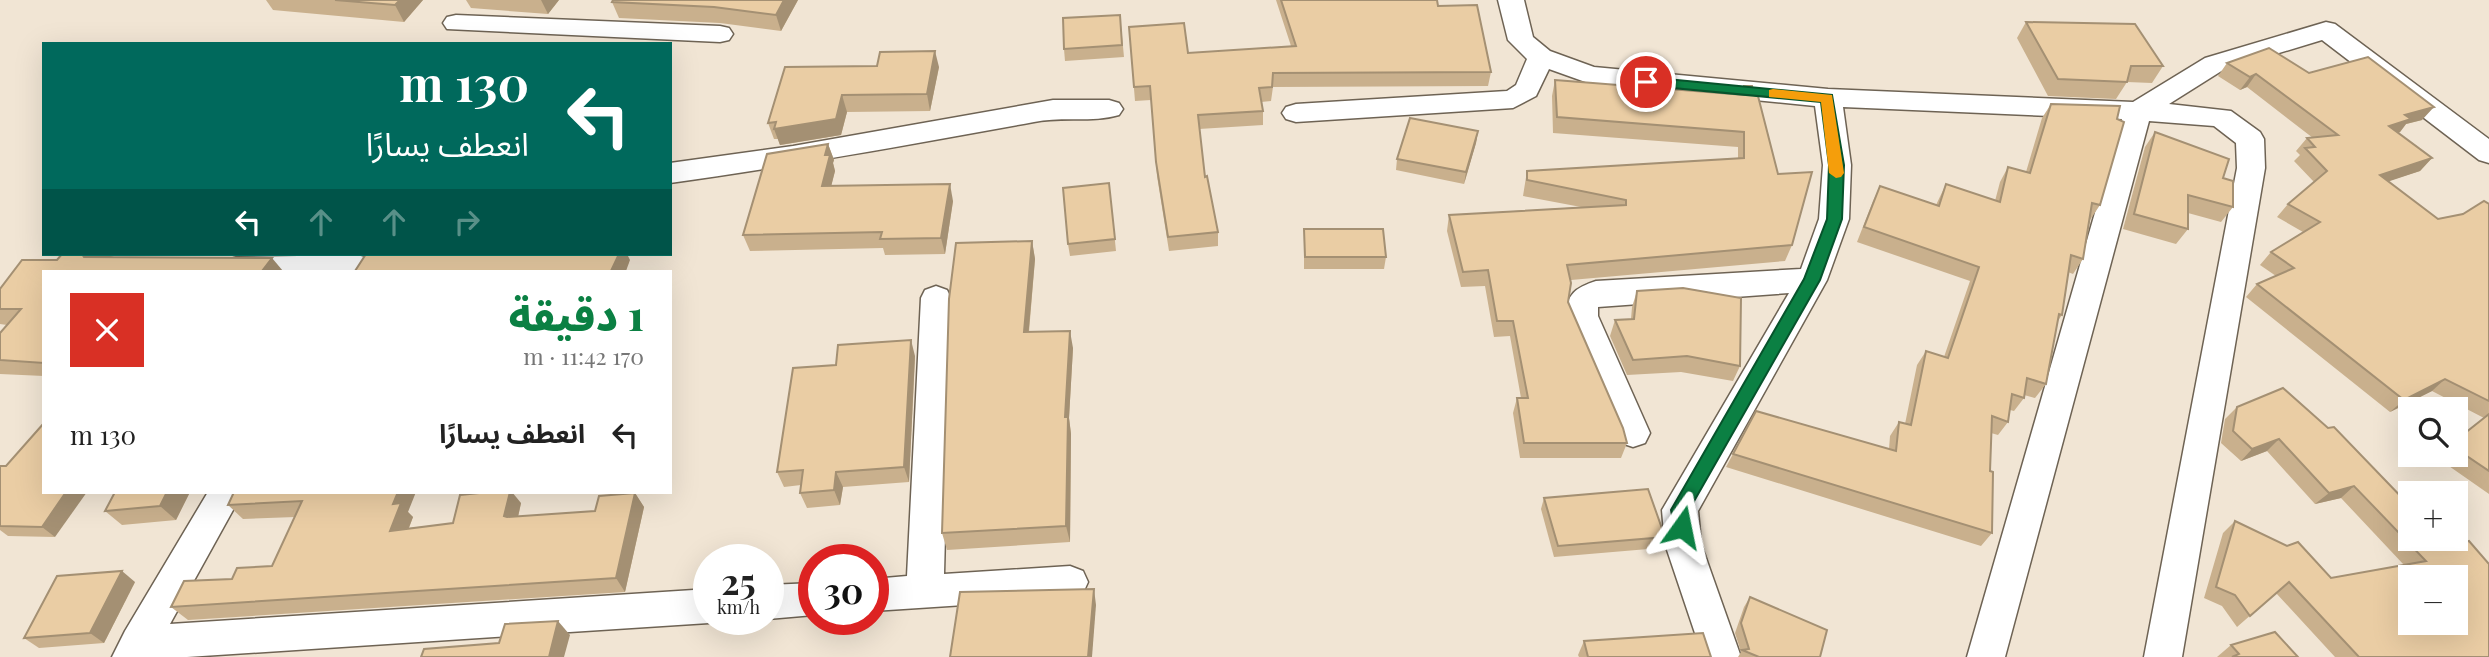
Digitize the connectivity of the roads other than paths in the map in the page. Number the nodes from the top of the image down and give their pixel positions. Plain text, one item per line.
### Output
1 (1511, 0) edge
2 (455, 22) edge
3 (720, 34) dead end
4 (1541, 57) junction
5 (1828, 98) junction
6 (1109, 109) dead end
7 (2138, 111) junction
8 (1296, 113) dead end
9 (2489, 153) edge
10 (672, 173) edge
11 (359, 264) edge
12 (208, 269) edge
13 (1812, 280) junction
14 (936, 299) dead end
15 (1633, 433) dead end
16 (225, 494) edge
17 (1070, 582) dead end
18 (925, 592) junction
19 (889, 594) edge
20 (693, 607) edge
21 (134, 650) edge
22 (1722, 657) edge
23 (1986, 657) edge
24 (2163, 657) edge

1 - 4 street
2 - 3 street
4 - 5 street
4 - 8 street
5 - 7 street
5 - 13 street
6 - 10 street
7 - 9 street
7 - 23 street
7 - 24 street
11 - 12 street
13 - 15 street
13 - 22 street
14 - 18 street
16 - 21 street
17 - 18 street
18 - 19 street
20 - 21 street

